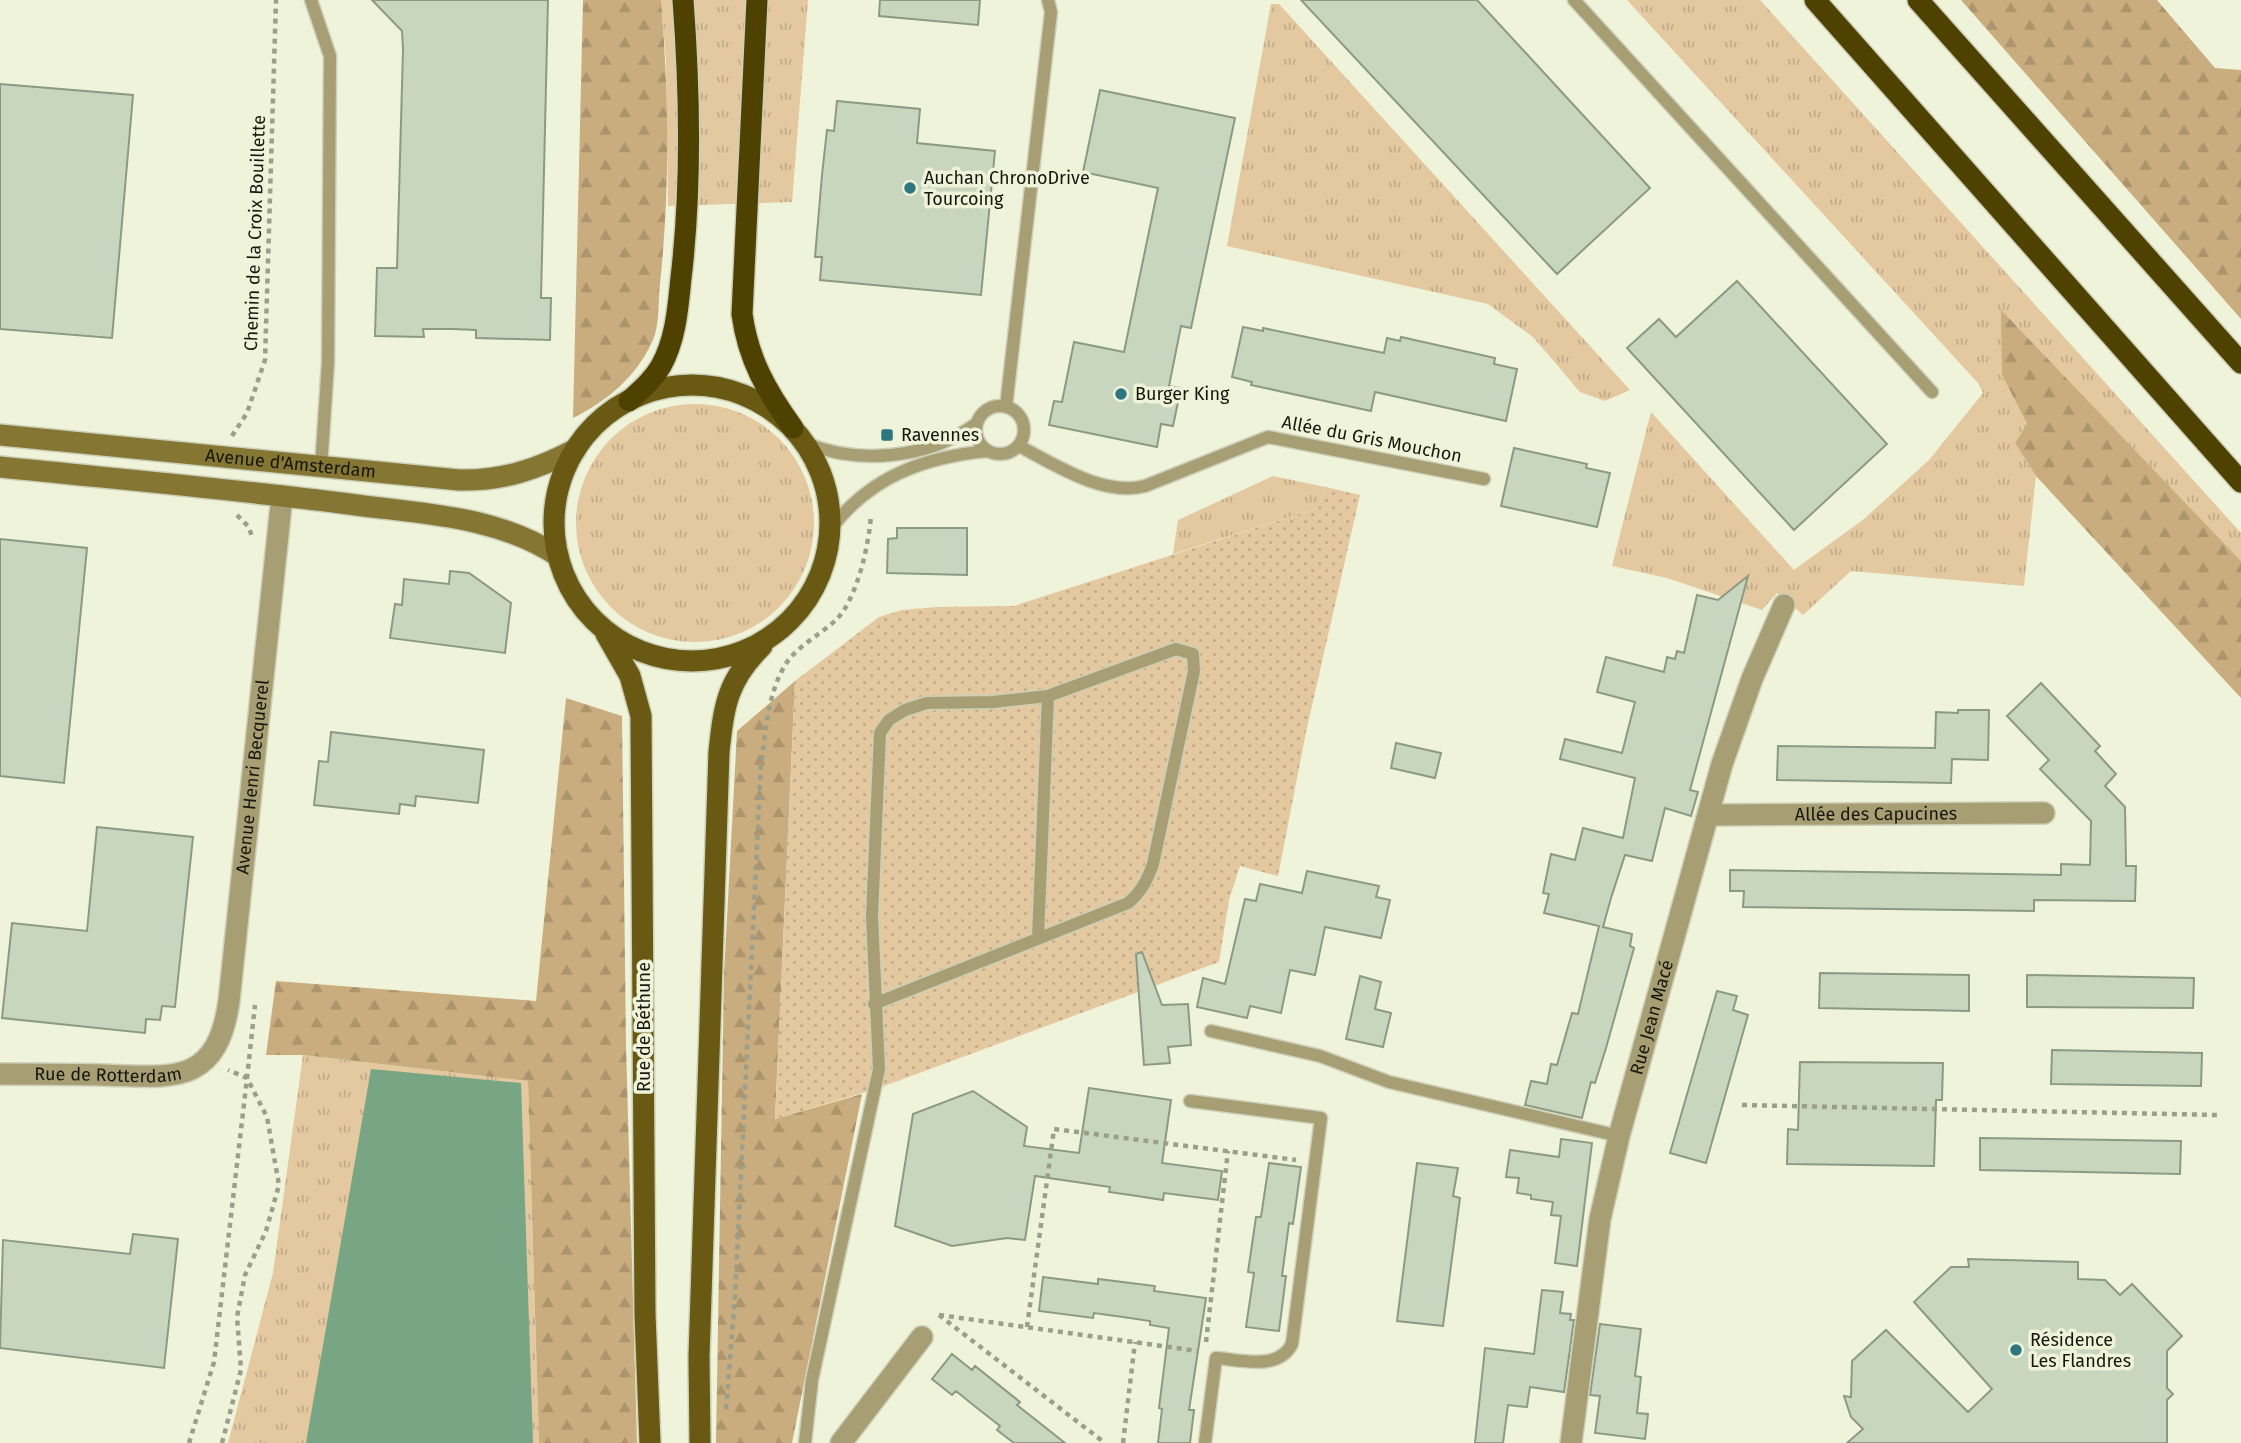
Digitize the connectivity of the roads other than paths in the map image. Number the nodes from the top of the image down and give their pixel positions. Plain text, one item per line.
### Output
1 (311, 0) edge
2 (683, 0) edge
3 (757, 0) edge
4 (768, 0) edge
5 (1048, 0) edge
6 (1574, 0) edge
7 (1815, 0) edge
8 (1918, 0) edge
9 (748, 181) junction
10 (2241, 363) edge
11 (1931, 392) dead end
12 (629, 401) junction
13 (1006, 407) junction
14 (977, 423) junction
15 (0, 435) edge
16 (799, 435) junction
17 (1018, 446) junction
18 (576, 449) junction
19 (988, 452) junction
20 (0, 467) edge
21 (321, 467) junction
22 (1484, 479) dead end
23 (2241, 482) edge
24 (282, 496) junction
25 (830, 530) junction
26 (558, 556) junction
27 (1784, 605) dead end
28 (596, 622) junction
29 (777, 632) junction
30 (1048, 696) junction
31 (2044, 813) dead end
32 (1708, 815) junction
33 (1038, 937) junction
34 (874, 1004) junction
35 (1212, 1031) dead end
36 (208, 1057) joint
37 (0, 1074) edge
38 (1190, 1101) dead end
39 (1619, 1136) junction
40 (922, 1337) road end
41 (650, 1443) edge
42 (701, 1443) edge
43 (805, 1443) edge
44 (841, 1443) edge
45 (1205, 1443) edge
46 (1571, 1443) edge

1 - 21 lane
2 - 12 highway
3 - 9 highway
4 - 9 highway
5 - 13 lane
6 - 11 lane
7 - 23 highway
8 - 10 highway
9 - 16 highway
12 - 16 main road
12 - 18 main road
13 - 14 lane
13 - 17 lane
14 - 16 lane
14 - 19 lane
15 - 21 street, Avenue d'Amsterdam
16 - 25 main road
17 - 19 lane
17 - 22 lane, Allée du Gris Mouchon
18 - 21 street, Avenue d'Amsterdam
18 - 26 main road
19 - 25 lane
20 - 24 street, Avenue d'Amsterdam
24 - 26 street, Avenue d'Amsterdam
24 - 36 street, Avenue Henri Becquerel
25 - 29 main road
26 - 28 main road
27 - 32 street, Rue Jean Macé
28 - 29 main road
28 - 41 main road, Rue de Béthune
29 - 42 main road
30 - 33 lane
30 - 33 lane
30 - 34 lane
31 - 32 street, Allée des Capucines
32 - 39 street, Rue Jean Macé
33 - 34 lane
34 - 43 lane
35 - 39 lane
36 - 37 street, Rue de Rotterdam
38 - 45 lane
39 - 46 street, Rue Jean Macé
40 - 44 street

